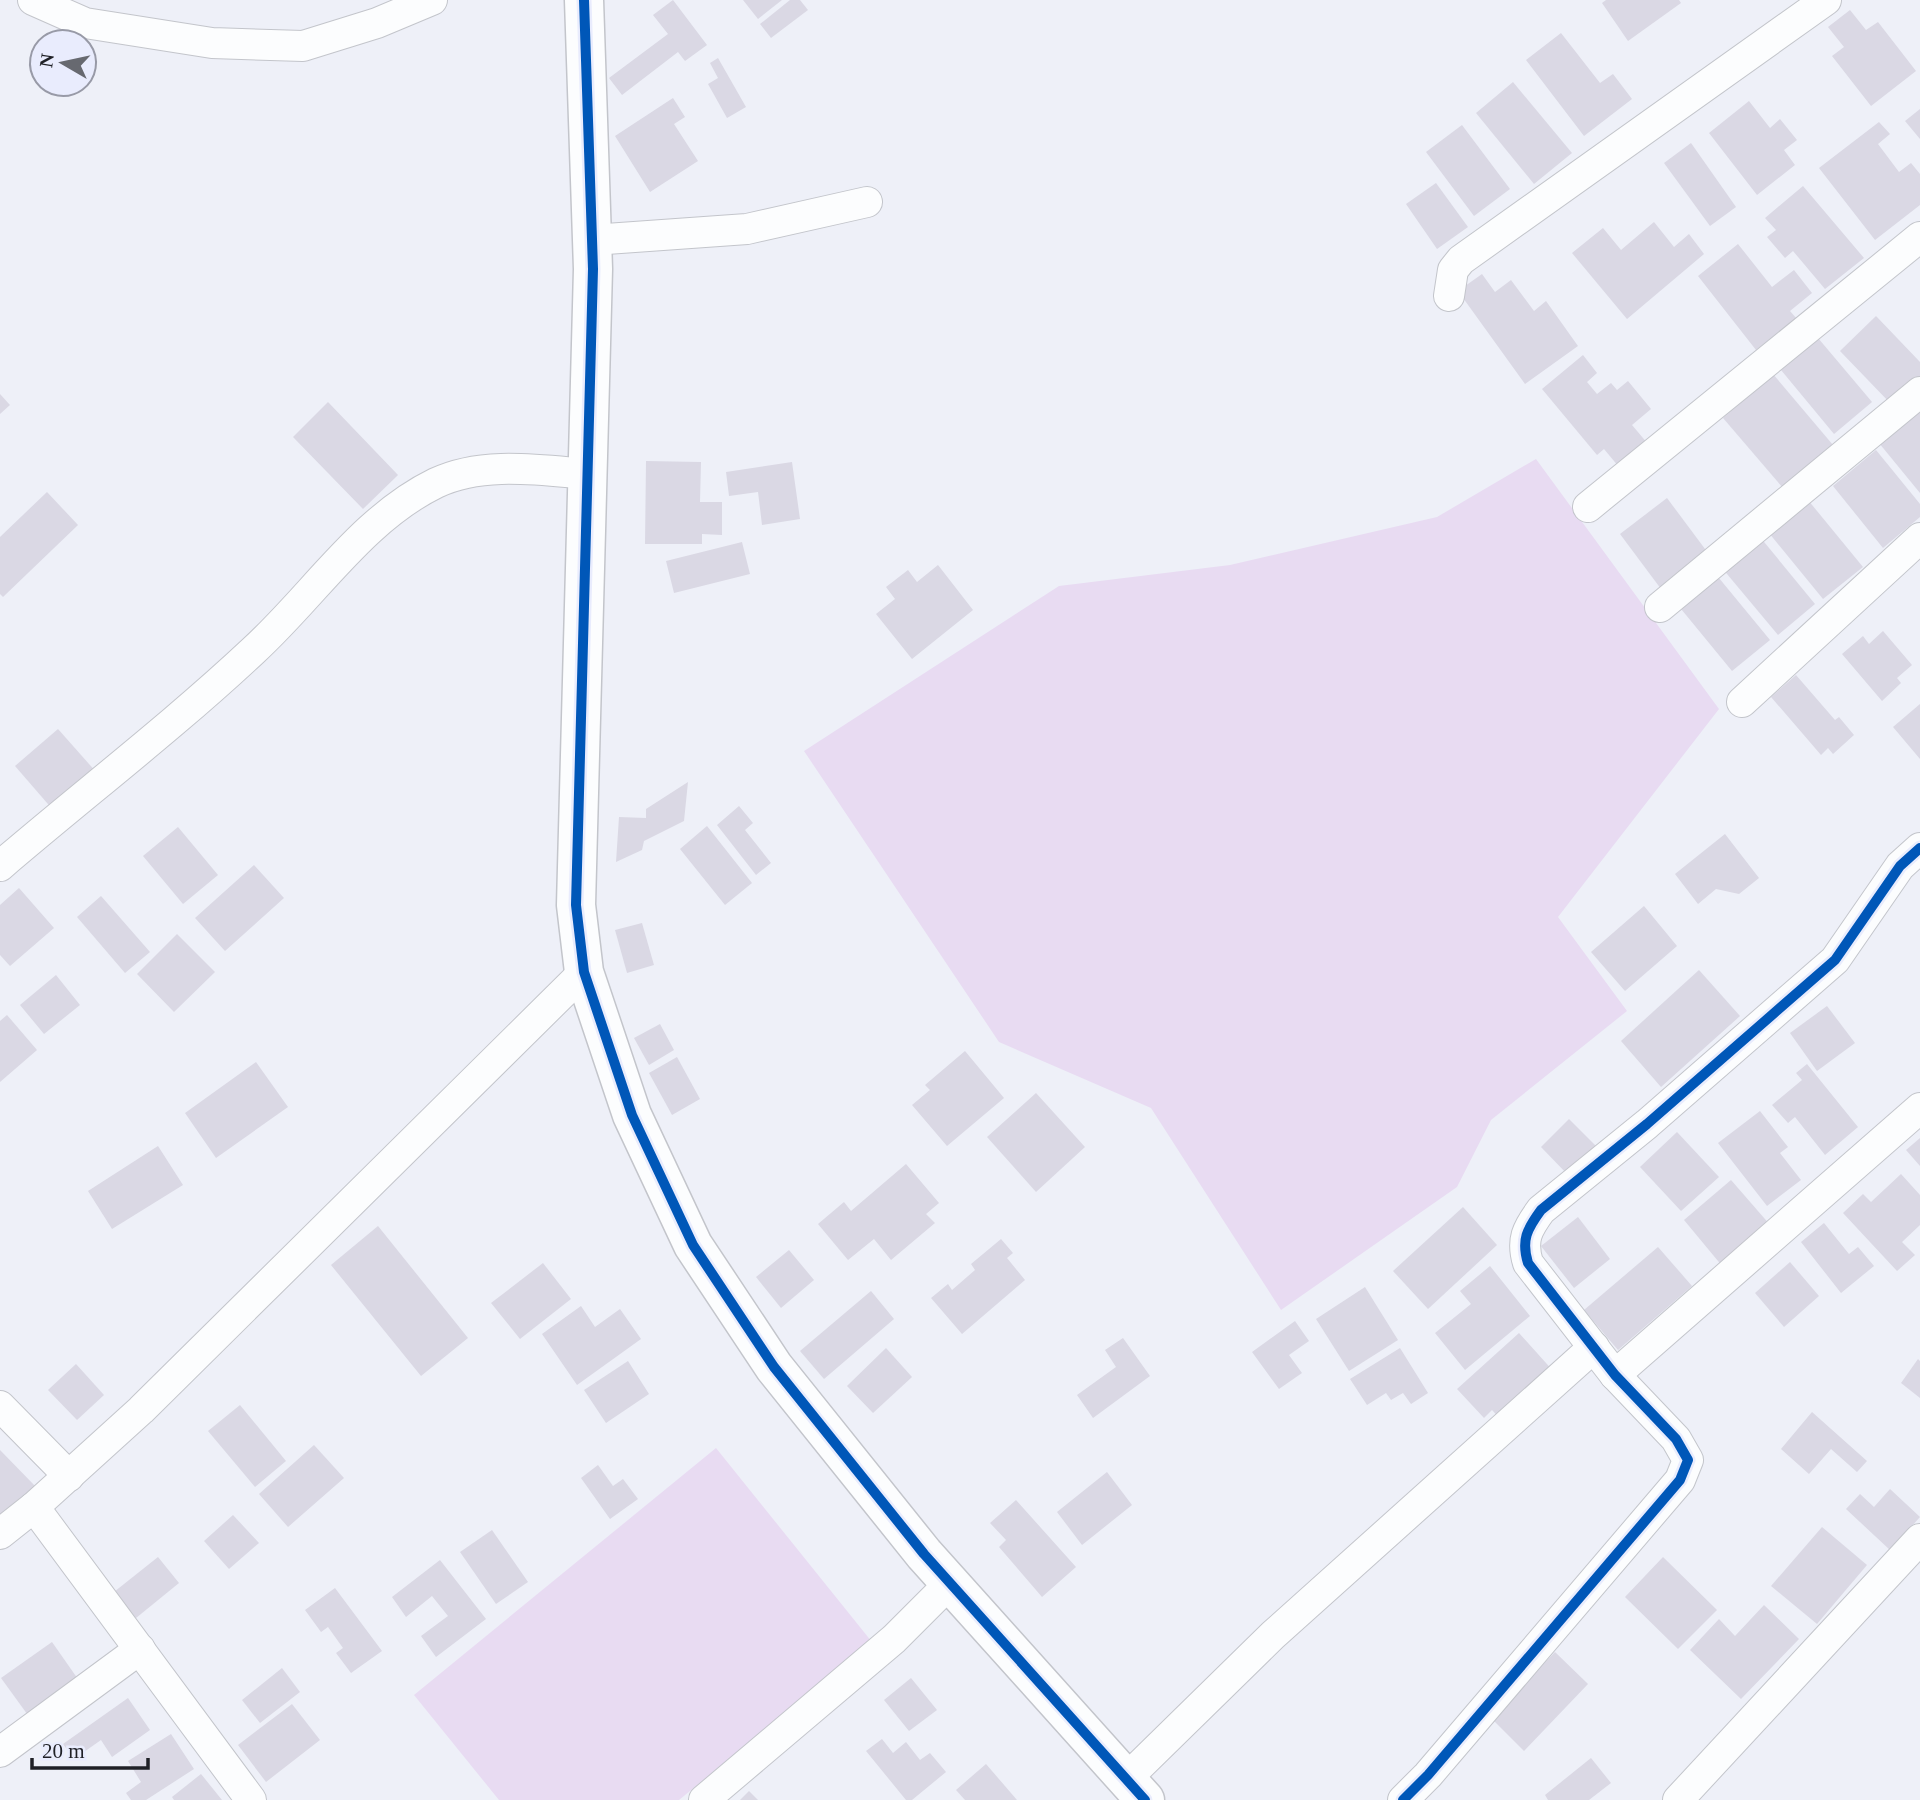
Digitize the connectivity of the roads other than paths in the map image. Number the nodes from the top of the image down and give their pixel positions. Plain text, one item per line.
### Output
1 (33, 0) edge
2 (432, 0) edge
3 (584, 0) edge
4 (1826, 0) edge
5 (867, 202) dead end
6 (1920, 237) edge
7 (592, 240) junction
8 (1449, 296) dead end
9 (1920, 392) edge
10 (588, 474) junction
11 (1588, 507) dead end
12 (1920, 538) edge
13 (1660, 607) dead end
14 (1742, 702) dead end
15 (1920, 848) edge
16 (0, 866) edge
17 (583, 972) junction
18 (1920, 1108) edge
19 (1594, 1347) junction
20 (1615, 1375) junction
21 (0, 1406) edge
22 (69, 1476) junction
23 (34, 1507) junction
24 (0, 1534) edge
25 (1920, 1539) edge
26 (950, 1584) junction
27 (140, 1649) junction
28 (0, 1752) edge
29 (1135, 1790) edge
30 (251, 1800) edge
31 (704, 1800) edge
32 (1403, 1800) edge
33 (1678, 1800) edge

1 - 2 street
3 - 7 street
4 - 8 street
5 - 7 street
6 - 11 street
7 - 10 street
9 - 13 street
10 - 16 street
10 - 17 street
12 - 14 street
15 - 19 street
17 - 22 street
17 - 26 street
18 - 20 street
19 - 20 street
19 - 29 street
20 - 32 street
21 - 22 street
22 - 23 street
23 - 24 street
23 - 27 street
25 - 33 street
26 - 29 street
26 - 31 street
27 - 28 street
27 - 30 street

